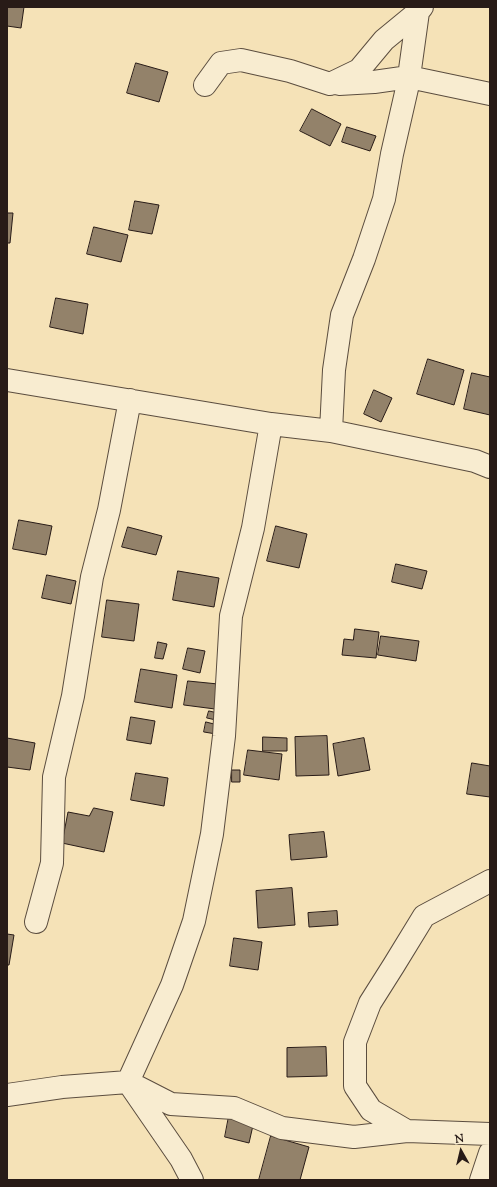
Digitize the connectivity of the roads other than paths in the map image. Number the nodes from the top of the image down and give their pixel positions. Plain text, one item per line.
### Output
1 (420, 9) edge
2 (409, 78) junction
3 (330, 84) junction
4 (205, 85) dead end
5 (490, 94) edge
6 (7, 380) edge
7 (130, 400) junction
8 (271, 424) junction
9 (332, 431) junction
10 (490, 467) edge
11 (490, 881) edge
12 (36, 922) dead end
13 (128, 1082) junction
14 (7, 1095) edge
15 (407, 1131) junction
16 (490, 1134) edge
17 (490, 1153) edge
18 (192, 1180) edge
19 (481, 1180) edge

1 - 2 street
1 - 3 street
2 - 3 street
2 - 5 street
2 - 9 street
3 - 4 street
6 - 7 street
7 - 8 street
7 - 12 street
8 - 9 street
8 - 13 street
9 - 10 street
11 - 15 street
13 - 14 street
13 - 15 street
13 - 18 street
15 - 16 street
17 - 19 street

